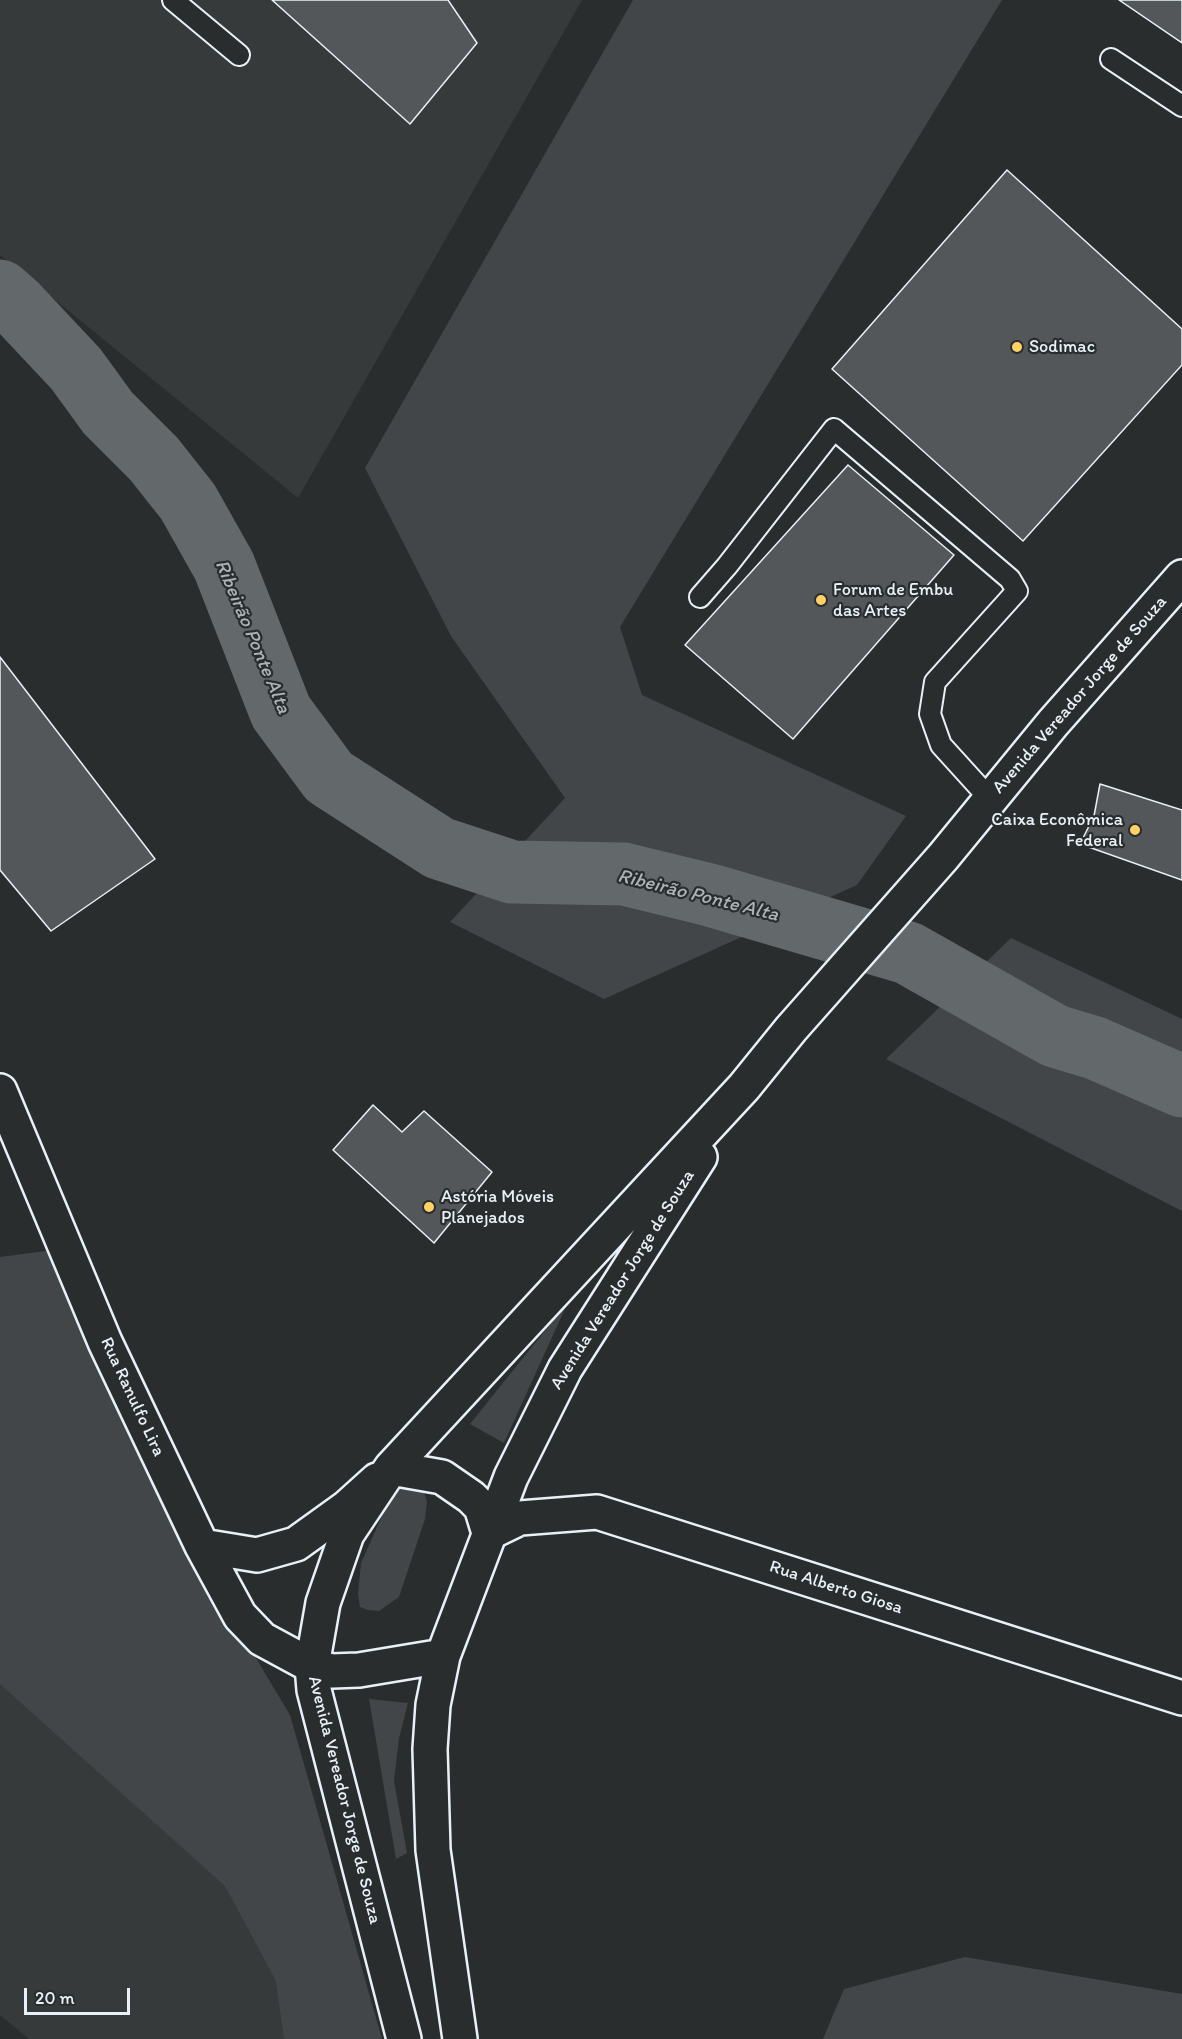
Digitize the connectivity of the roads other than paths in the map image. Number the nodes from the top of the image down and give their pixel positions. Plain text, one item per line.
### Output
1 (173, 0) edge
2 (239, 55) dead end
3 (1111, 59) dead end
4 (1182, 106) edge
5 (1182, 577) edge
6 (700, 597) dead end
7 (990, 799) junction
8 (744, 1087) junction
9 (0, 1091) edge
10 (391, 1468) junction
11 (489, 1533) junction
12 (202, 1546) junction
13 (443, 1656) junction
14 (312, 1666) junction
15 (1182, 1698) edge
16 (404, 2039) edge
17 (460, 2039) edge

1 - 2 lane
3 - 4 lane
5 - 7 main road, Avenida Vereador Jorge de Souza
6 - 7 lane
7 - 8 main road, Avenida Vereador Jorge de Souza
8 - 10 main road, Avenida Vereador Jorge de Souza
8 - 11 main road, Avenida Vereador Jorge de Souza
9 - 12 main road, Rua Ranulfo Lira
10 - 11 main road
10 - 12 main road, Avenida Vereador Jorge de Souza
10 - 14 main road, Avenida Vereador Jorge de Souza
11 - 13 main road, Avenida Vereador Jorge de Souza
11 - 15 main road, Rua Alberto Giosa
12 - 14 main road, Rua Ranulfo Lira
13 - 14 main road, Rua Ranulfo Lira
13 - 17 main road, Avenida Vereador Jorge de Souza
14 - 16 main road, Avenida Vereador Jorge de Souza

